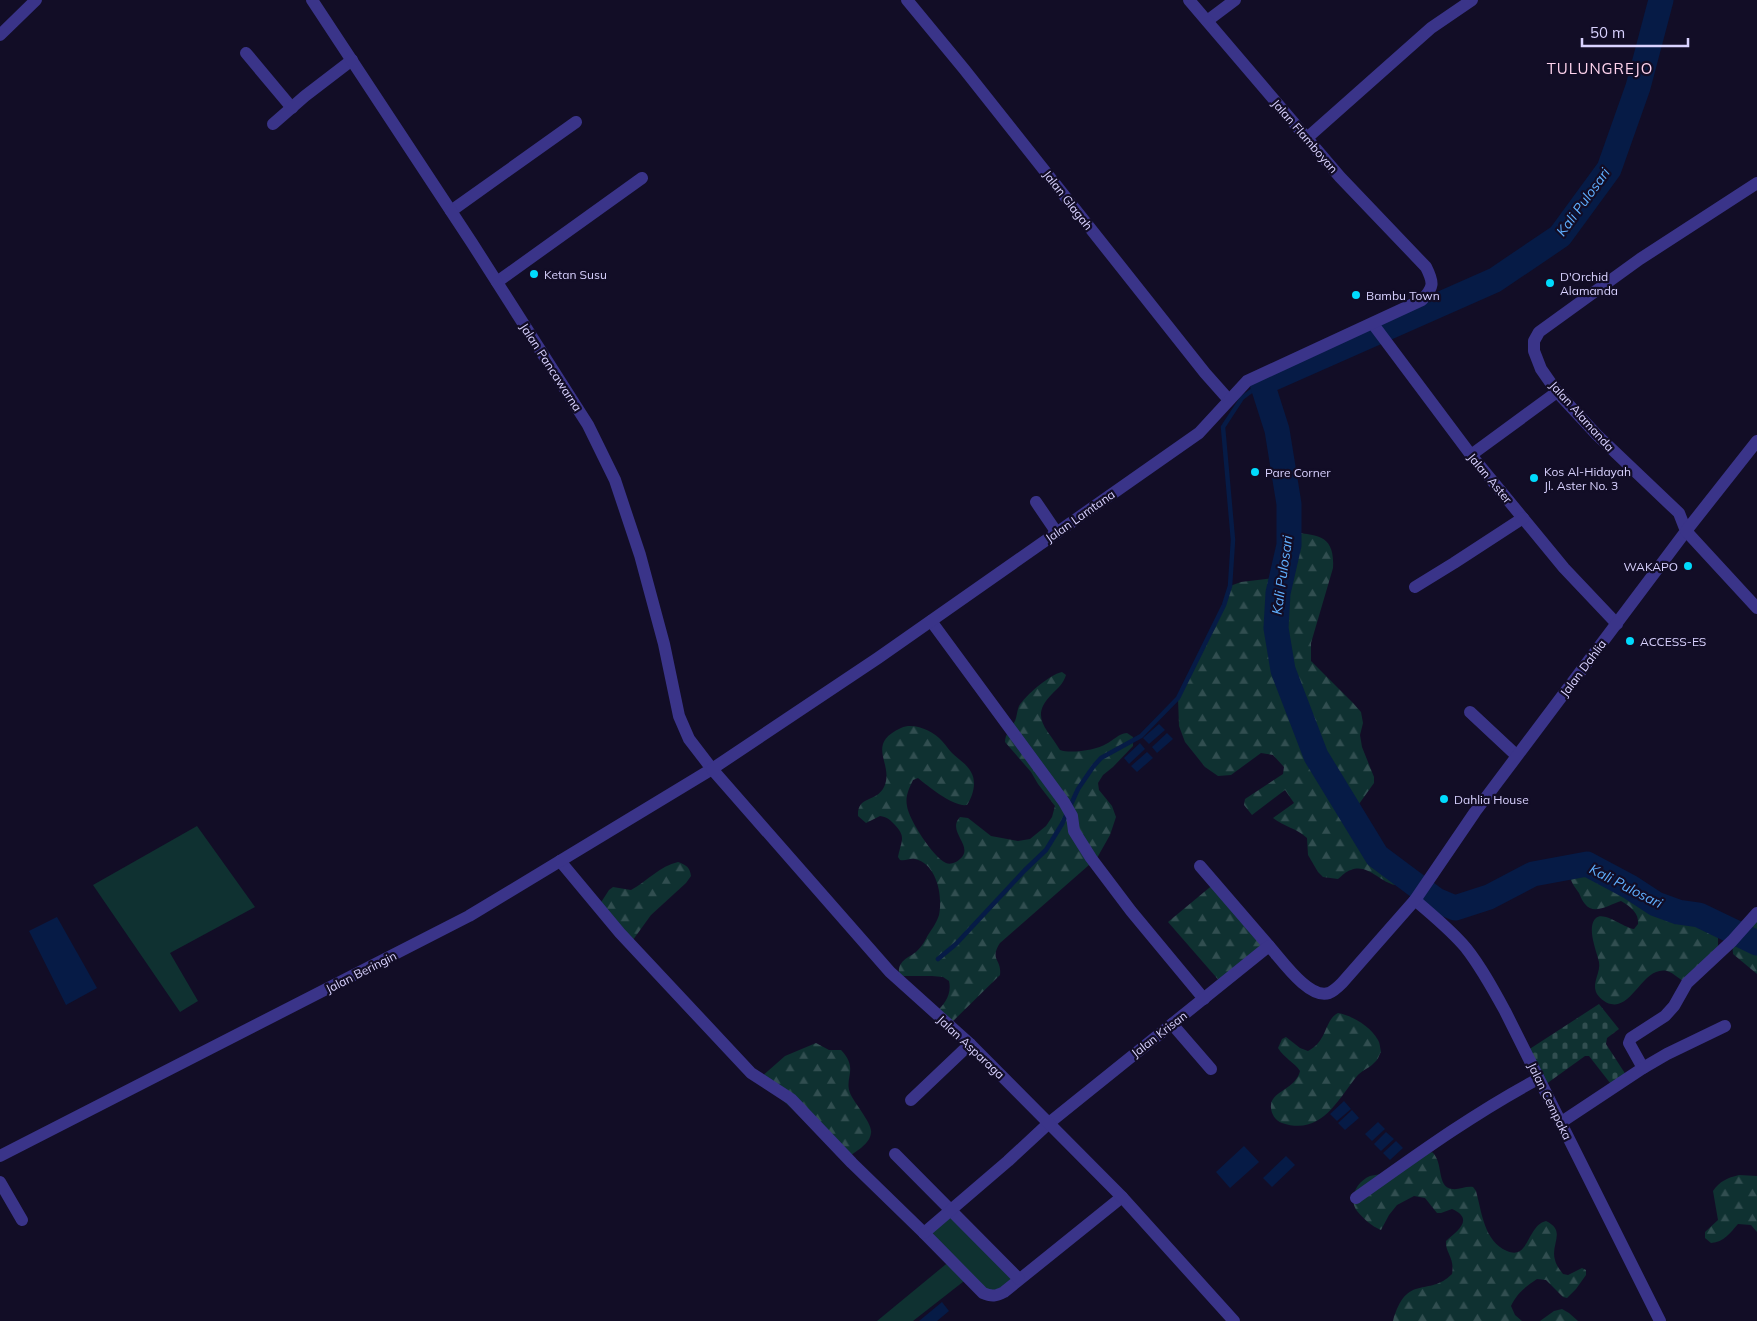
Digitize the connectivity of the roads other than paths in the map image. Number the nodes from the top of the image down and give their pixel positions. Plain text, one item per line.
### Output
1 (36, 0) edge
2 (312, 0) edge
3 (907, 0) edge
4 (1189, 0) edge
5 (1235, 0) edge
6 (1472, 0) edge
7 (1207, 21) junction
8 (0, 35) edge
9 (246, 53) dead end
10 (352, 60) junction
11 (292, 108) junction
12 (576, 122) dead end
13 (273, 124) dead end
14 (1307, 138) junction
15 (642, 178) dead end
16 (1757, 182) edge
17 (451, 211) junction
18 (1426, 267) joint
19 (497, 282) junction
20 (1373, 324) junction
21 (1557, 392) junction
22 (1229, 400) junction
23 (1757, 441) edge
24 (1471, 455) junction
25 (1036, 502) dead end
26 (1523, 518) junction
27 (1686, 531) junction
28 (1057, 533) junction
29 (1415, 586) dead end
30 (1757, 608) edge
31 (932, 621) junction
32 (1617, 624) junction
33 (1470, 712) dead end
34 (1516, 755) junction
35 (712, 769) junction
36 (560, 861) junction
37 (1200, 866) dead end
38 (1417, 896) junction
39 (1757, 913) edge
40 (1269, 946) junction
41 (1204, 999) junction
42 (1172, 1024) junction
43 (1725, 1026) dead end
44 (970, 1044) junction
45 (1643, 1068) junction
46 (1211, 1069) dead end
47 (1538, 1079) junction
48 (910, 1100) dead end
49 (1049, 1123) junction
50 (1560, 1123) junction
51 (895, 1154) dead end
52 (0, 1156) edge
53 (0, 1182) edge
54 (1122, 1197) junction
55 (1356, 1198) dead end
56 (950, 1210) junction
57 (22, 1220) dead end
58 (924, 1232) junction
59 (1018, 1279) junction
60 (1234, 1321) edge
61 (1660, 1321) edge

1 - 8 street
2 - 10 street, Jalan Pancawarna
3 - 22 street, Jalan Glagah
4 - 7 street, Jalan Flamboyan
5 - 7 street
6 - 14 street
7 - 14 street, Jalan Flamboyan
9 - 11 street
10 - 11 street
10 - 17 street, Jalan Pancawarna
11 - 13 street
12 - 17 street
14 - 18 street, Jalan Flamboyan
15 - 19 street
16 - 21 street, Jalan Alamanda
17 - 19 street, Jalan Pancawarna
18 - 20 street, Jalan Lamtana
19 - 35 street, Jalan Pancawarna
20 - 22 street, Jalan Lamtana
20 - 24 street, Jalan Aster
21 - 24 street, Jalan Alamanda
21 - 27 street, Jalan Alamanda
22 - 28 street, Jalan Lamtana
23 - 27 street, Jalan Dahlia
24 - 26 street, Jalan Aster
25 - 28 street
26 - 29 street
26 - 32 street, Jalan Aster
27 - 30 street, Jalan Alamanda
27 - 32 street, Jalan Dahlia
28 - 31 street, Jalan Lamtana
31 - 35 street, Jalan Lamtana
31 - 41 street
32 - 34 street, Jalan Dahlia
33 - 34 street
34 - 38 street, Jalan Dahlia
35 - 36 street, Jalan Beringin
35 - 44 street, Jalan Asparaga
36 - 52 street, Jalan Beringin
36 - 58 street
37 - 40 street
38 - 40 street
38 - 47 street, Jalan Cempaka
39 - 45 street
40 - 41 street, Jalan Krisan
41 - 42 street, Jalan Krisan
42 - 46 street
42 - 49 street, Jalan Krisan
43 - 45 street
44 - 48 street
44 - 49 street, Jalan Asparaga
45 - 50 street
47 - 50 street, Jalan Cempaka
47 - 55 street
49 - 54 street, Jalan Asparaga
49 - 56 street, Jalan Krisan
50 - 61 street, Jalan Cempaka
51 - 56 street
53 - 57 street
54 - 59 street
54 - 60 street, Jalan Asparaga
56 - 58 street, Jalan Krisan
56 - 59 street
58 - 59 street

